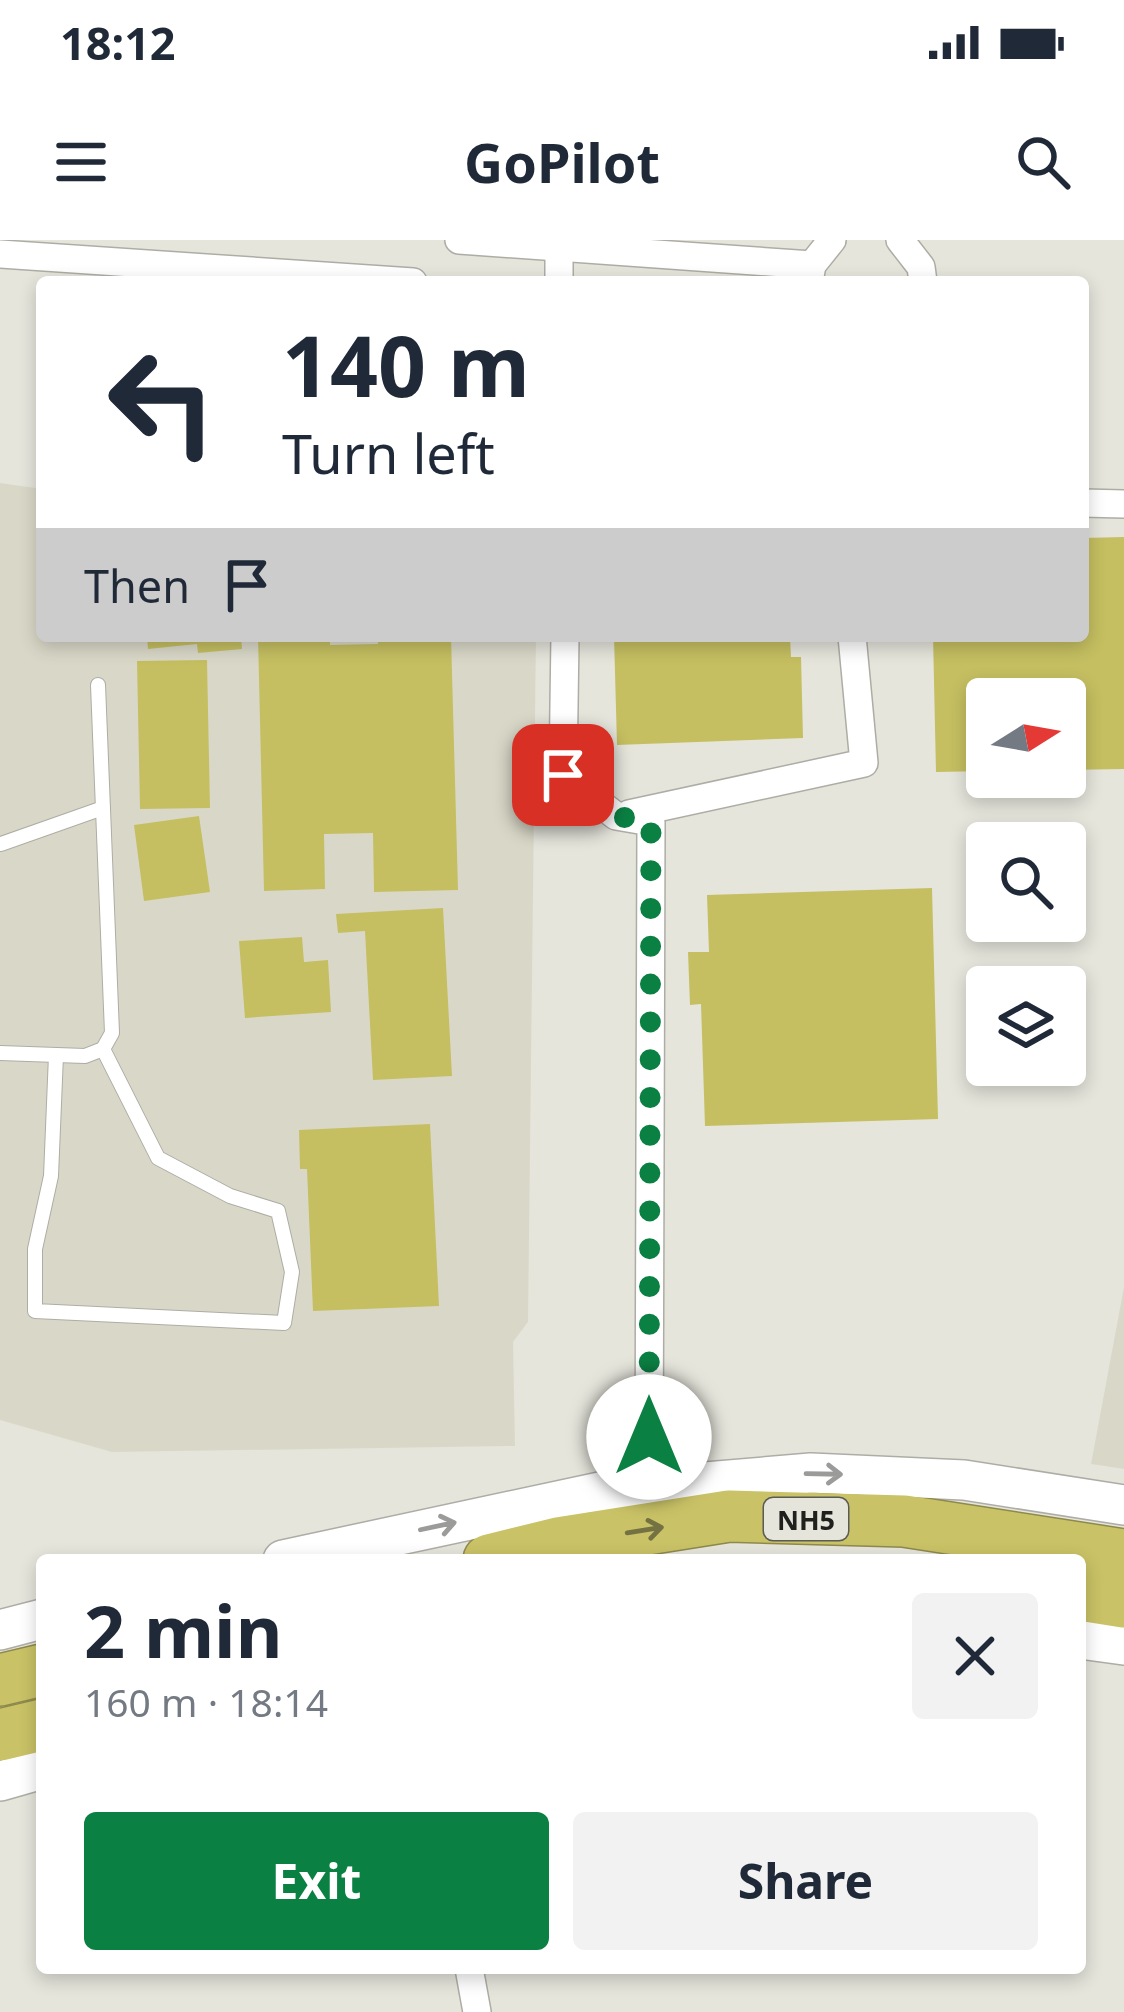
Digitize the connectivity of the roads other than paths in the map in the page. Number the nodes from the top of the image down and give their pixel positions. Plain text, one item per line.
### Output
1 (459, 240) edge
2 (832, 240) edge
3 (900, 240) edge
4 (560, 247) junction
5 (0, 254) edge
6 (811, 274) edge
7 (324, 276) edge
8 (560, 276) edge
9 (922, 276) edge
10 (1089, 503) edge
11 (1124, 504) edge
12 (565, 642) edge
13 (853, 642) edge
14 (98, 686) dead end
15 (103, 808) junction
16 (616, 816) junction
17 (1, 844) edge
18 (103, 1049) junction
19 (0, 1053) edge
20 (56, 1055) junction
21 (649, 1484) junction
22 (1124, 1505) edge
23 (312, 1554) edge
24 (513, 1554) edge
25 (1124, 1555) edge
26 (1086, 1596) edge
27 (1124, 1602) edge
28 (36, 1621) edge
29 (0, 1630) edge
30 (1086, 1640) edge
31 (1124, 1645) edge
32 (36, 1671) edge
33 (0, 1680) edge
34 (36, 1727) edge
35 (0, 1736) edge
36 (36, 1771) edge
37 (0, 1781) edge
38 (470, 1974) edge
39 (477, 2012) edge

1 - 4 street
2 - 6 street
3 - 9 street
4 - 6 street
4 - 8 street
5 - 7 street
10 - 11 street
12 - 16 street
13 - 16 street
14 - 15 lane
15 - 17 lane
15 - 18 lane
16 - 21 street
18 - 20 lane
18 - 20 lane
19 - 20 lane
21 -> 22 street
23 -> 21 street
24 -> 25 highway, NH5
26 - 27 highway
28 - 29 street
30 - 31 street
32 - 33 highway
34 - 35 highway
36 - 37 street
38 - 39 street

